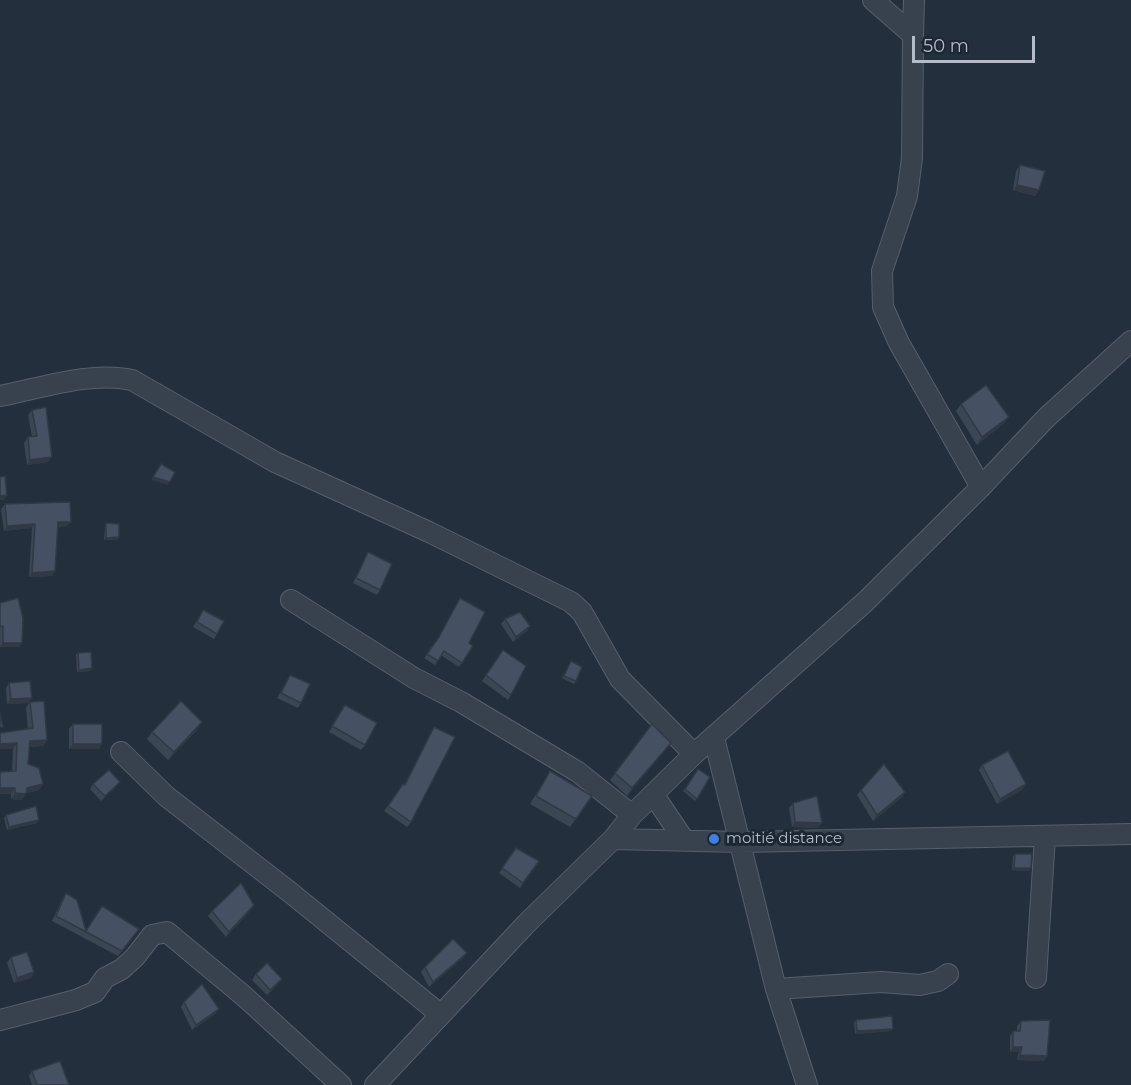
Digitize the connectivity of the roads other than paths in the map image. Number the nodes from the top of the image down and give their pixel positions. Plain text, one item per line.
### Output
1 (873, 0) edge
2 (914, 0) edge
3 (912, 35) junction
4 (1131, 341) edge
5 (0, 396) edge
6 (981, 488) junction
7 (291, 600) dead end
8 (714, 738) junction
9 (121, 752) dead end
10 (694, 754) junction
11 (653, 794) junction
12 (633, 815) junction
13 (1131, 834) edge
14 (1045, 836) junction
15 (613, 839) junction
16 (684, 840) junction
17 (741, 842) junction
18 (948, 974) dead end
19 (1036, 978) dead end
20 (776, 989) junction
21 (440, 1014) junction
22 (0, 1020) edge
23 (341, 1085) edge
24 (375, 1085) edge
25 (807, 1085) edge

1 - 3 street
2 - 3 street
3 - 6 street
4 - 6 street
5 - 10 street
6 - 8 street
7 - 12 street
8 - 10 street
8 - 17 street
9 - 21 street
10 - 11 street
11 - 12 street
11 - 16 street
12 - 15 street
13 - 14 street
14 - 17 street
14 - 19 street
15 - 16 street
15 - 21 street
16 - 17 street
17 - 20 street
18 - 20 street
20 - 25 street
21 - 24 street
22 - 23 street

